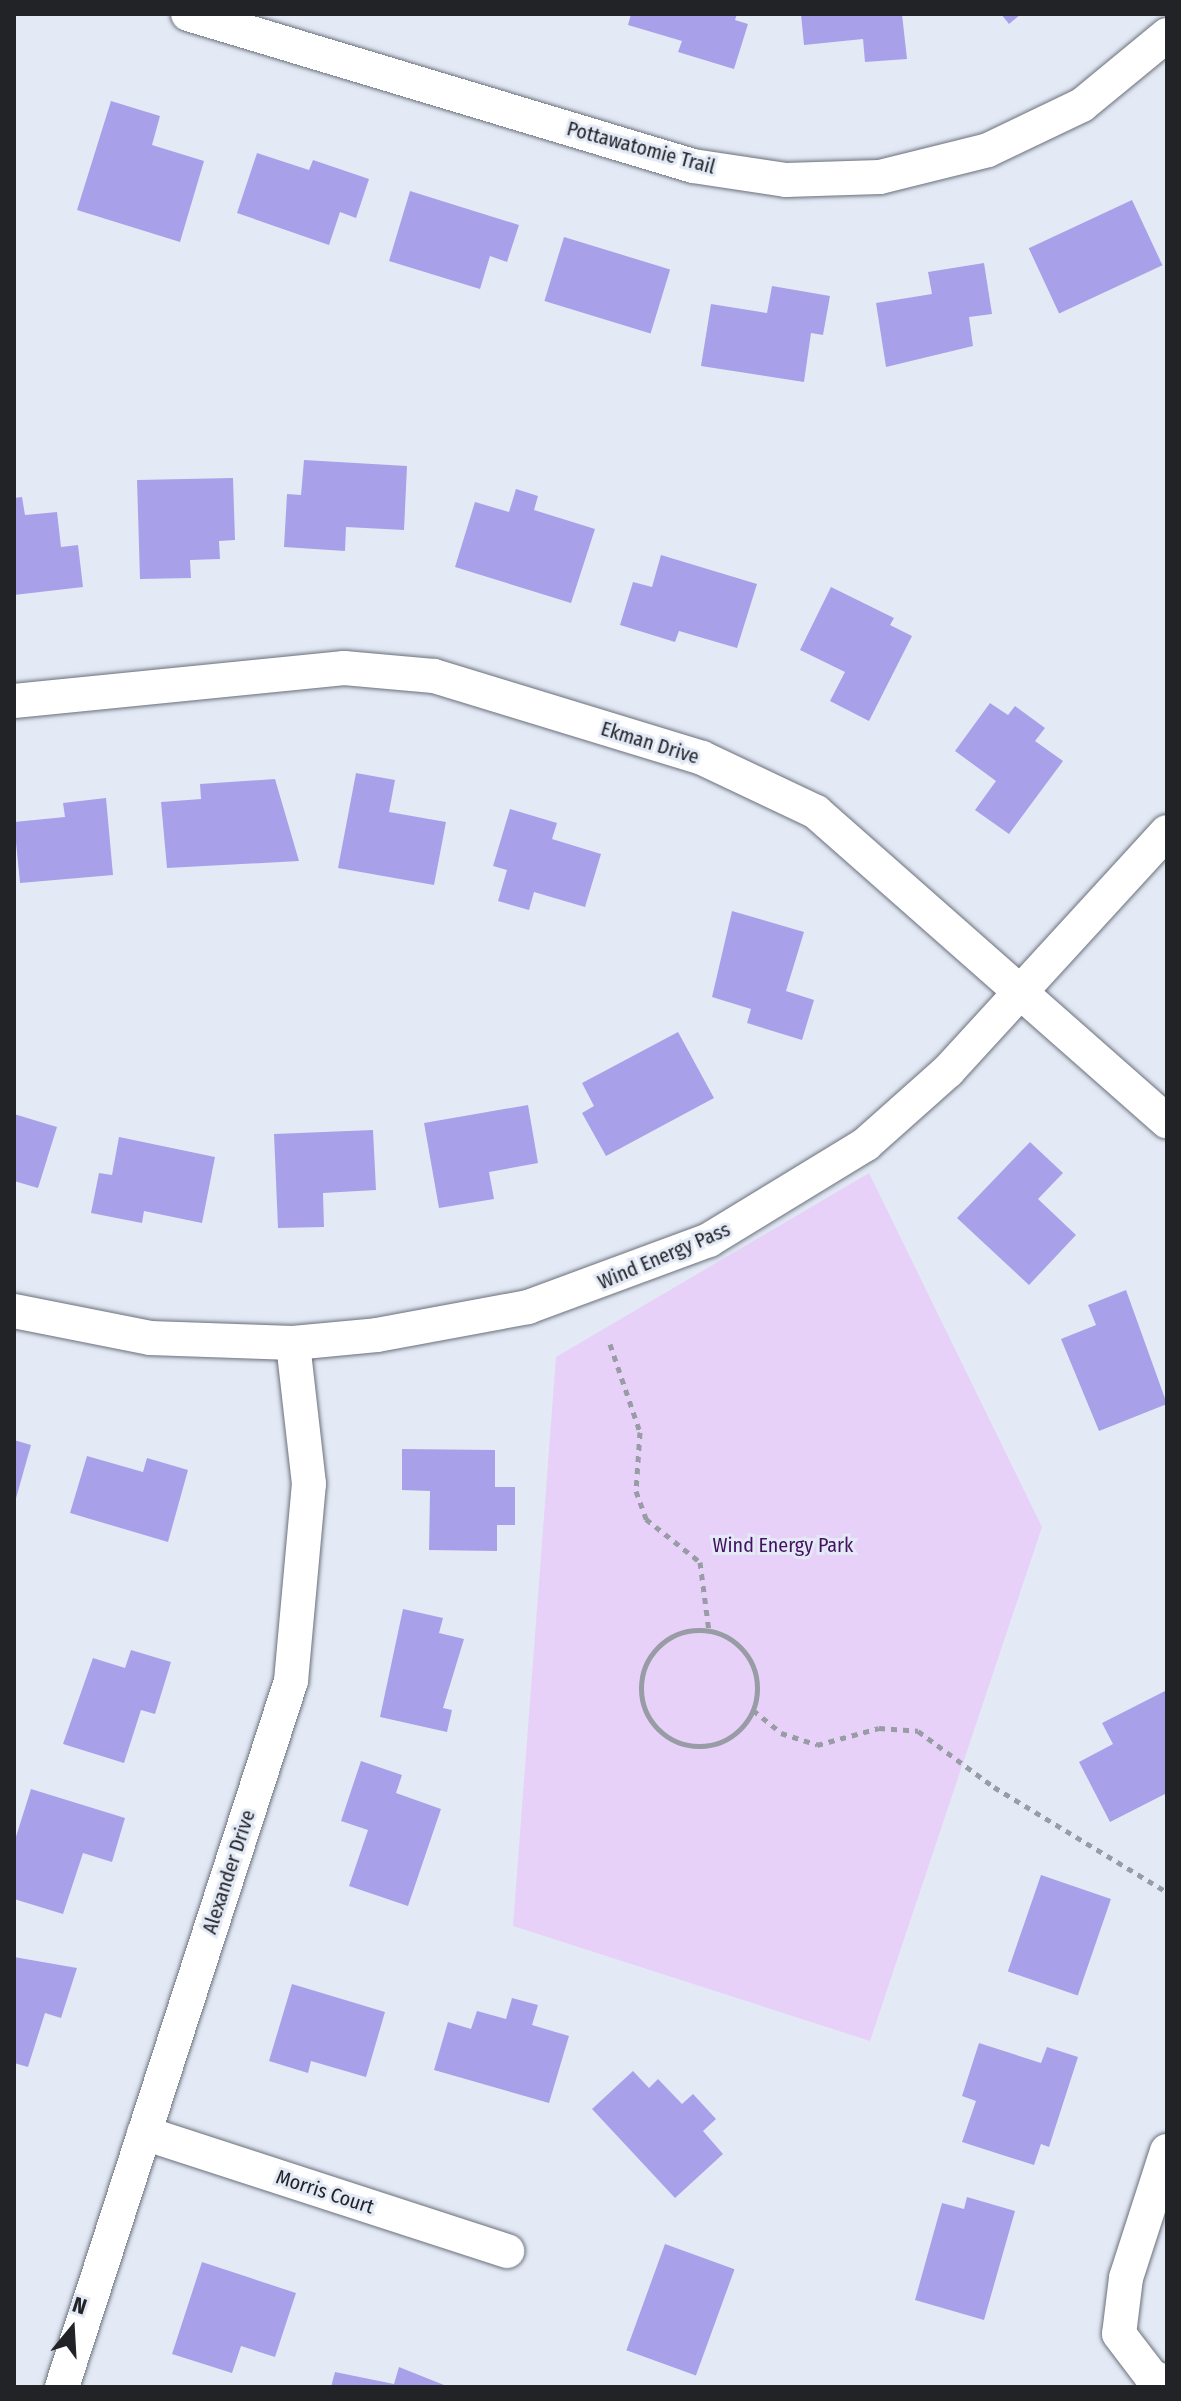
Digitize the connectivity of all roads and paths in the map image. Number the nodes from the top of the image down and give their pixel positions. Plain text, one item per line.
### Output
1 (188, 14) edge
2 (1167, 35) edge
3 (14, 701) edge
4 (1167, 832) edge
5 (1023, 988) junction
6 (1167, 1121) edge
7 (14, 1311) edge
8 (293, 1343) junction
9 (610, 1344) dead end
10 (709, 1631) junction
11 (753, 1710) junction
12 (1167, 1892) edge
13 (144, 2133) junction
14 (1167, 2151) edge
15 (507, 2251) dead end
16 (1167, 2383) edge
17 (62, 2387) edge

1 - 2 street, Pottawatomie Trail
3 - 5 street, Ekman Drive
4 - 5 street, Wind Energy Pass
5 - 6 street, Ekman Drive
5 - 8 street, Wind Energy Pass
7 - 8 street, Wind Energy Pass
8 - 13 street, Alexander Drive
9 - 10 path
10 - 11 path
10 - 11 path
11 - 12 path
13 - 15 street, Morris Court
13 - 17 street, Alexander Drive
14 - 16 street

